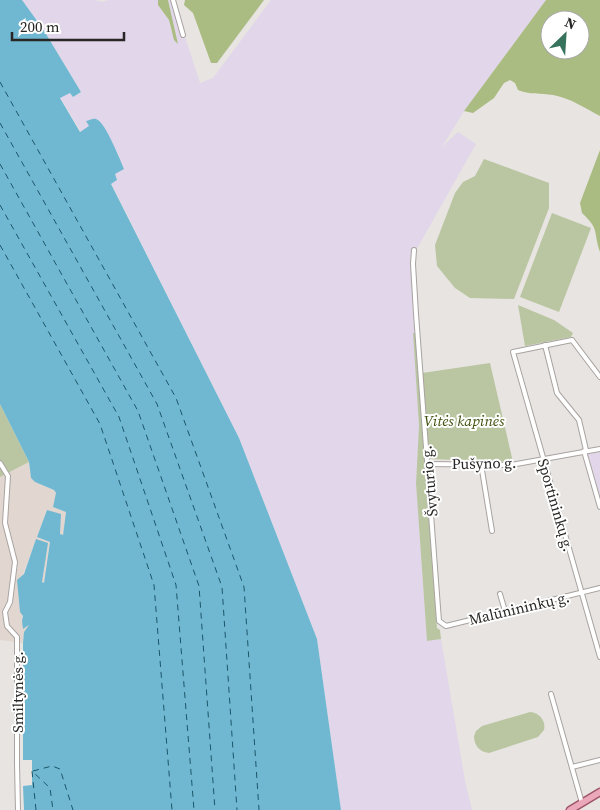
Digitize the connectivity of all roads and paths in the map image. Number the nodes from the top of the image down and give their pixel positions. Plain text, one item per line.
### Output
1 (173, 0) edge
2 (183, 35) dead end
3 (414, 250) dead end
4 (545, 346) junction
5 (600, 377) edge
6 (600, 448) edge
7 (585, 450) junction
8 (543, 459) junction
9 (0, 463) edge
10 (427, 464) junction
11 (481, 464) junction
12 (600, 507) edge
13 (492, 531) dead end
14 (600, 588) edge
15 (581, 593) junction
16 (500, 594) dead end
17 (505, 611) junction
18 (439, 621) joint
19 (600, 657) edge
20 (550, 694) dead end
21 (600, 760) edge
22 (572, 767) junction
23 (598, 794) edge
24 (582, 802) junction
25 (18, 810) edge
26 (570, 810) edge

1 - 2 street
3 - 10 street, Švyturio g.
4 - 5 street
4 - 7 street
4 - 8 street, Sportininkų g.
6 - 7 street, Pušyno g.
7 - 8 street, Pušyno g.
7 - 12 street
8 - 11 street, Pušyno g.
8 - 15 street, Sportininkų g.
9 - 25 street, Smiltynės g.
10 - 11 street, Pušyno g.
10 - 18 street, Švyturio g.
11 - 13 street
14 - 15 street, Malūnininkų g.
15 - 17 street, Malūnininkų g.
15 - 19 street, Sportininkų g.
16 - 17 street
17 - 18 street, Malūnininkų g.
20 - 22 street
21 - 22 street
22 - 24 street
23 - 24 main road
24 - 26 main road

